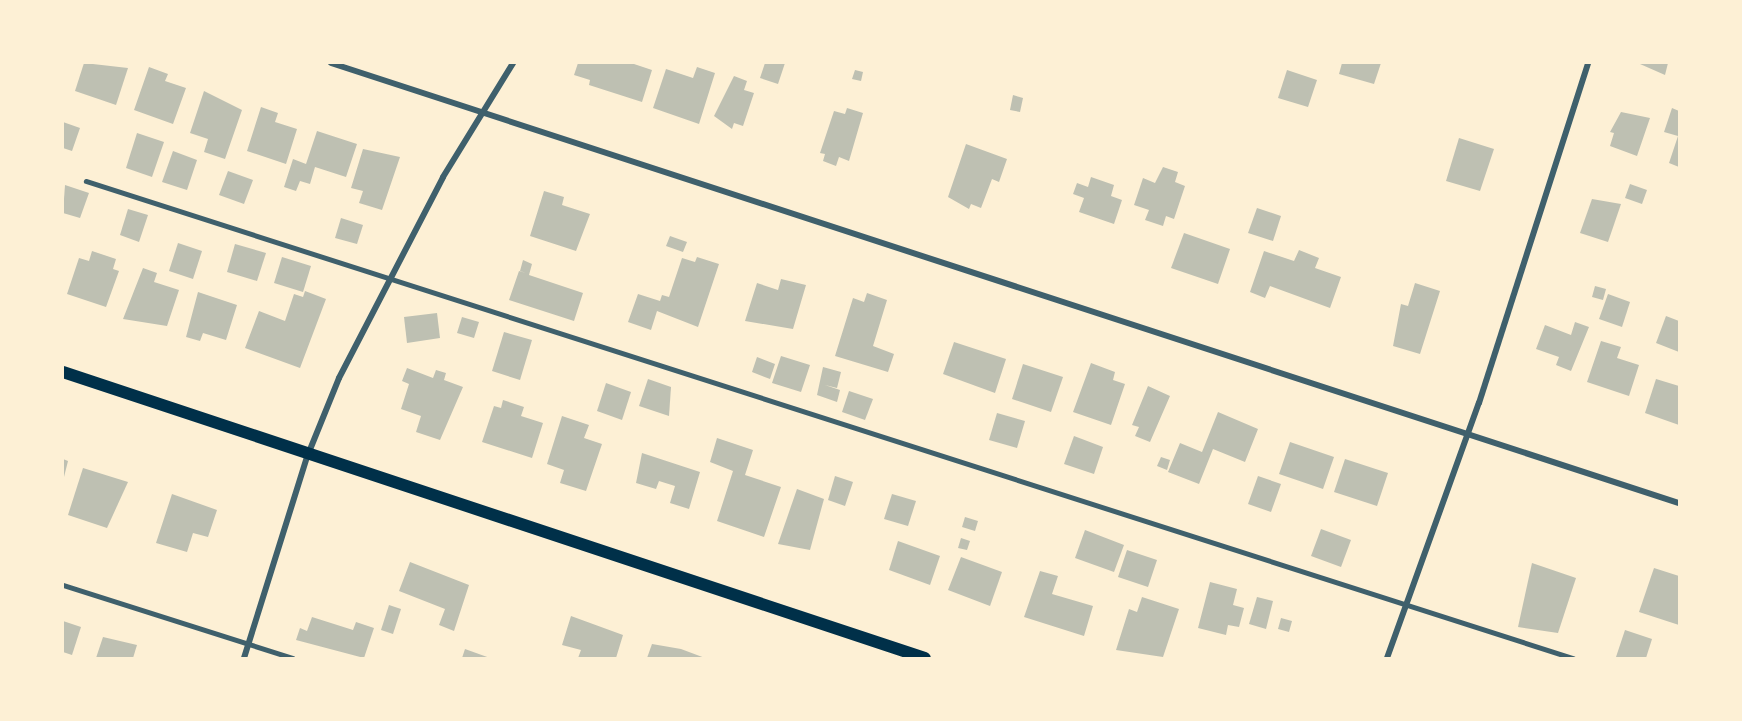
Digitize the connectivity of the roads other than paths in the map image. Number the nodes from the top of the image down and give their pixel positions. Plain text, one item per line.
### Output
1 (331, 63) edge
2 (513, 63) edge
3 (1588, 63) edge
4 (483, 114) junction
5 (86, 181) dead end
6 (392, 276) junction
7 (63, 372) edge
8 (1465, 435) junction
9 (307, 457) junction
10 (1679, 503) edge
11 (63, 585) edge
12 (1406, 605) junction
13 (249, 643) junction
14 (244, 658) edge
15 (293, 658) edge
16 (925, 658) edge
17 (1387, 658) edge
18 (1573, 658) edge

1 - 4 street
2 - 4 street
3 - 8 street
4 - 6 street
4 - 8 street
5 - 6 lane
6 - 9 street
6 - 12 lane
7 - 9 main road
8 - 10 street
8 - 12 street
9 - 13 street
9 - 16 main road
11 - 13 lane
12 - 17 street
12 - 18 lane
13 - 14 street
13 - 15 lane

